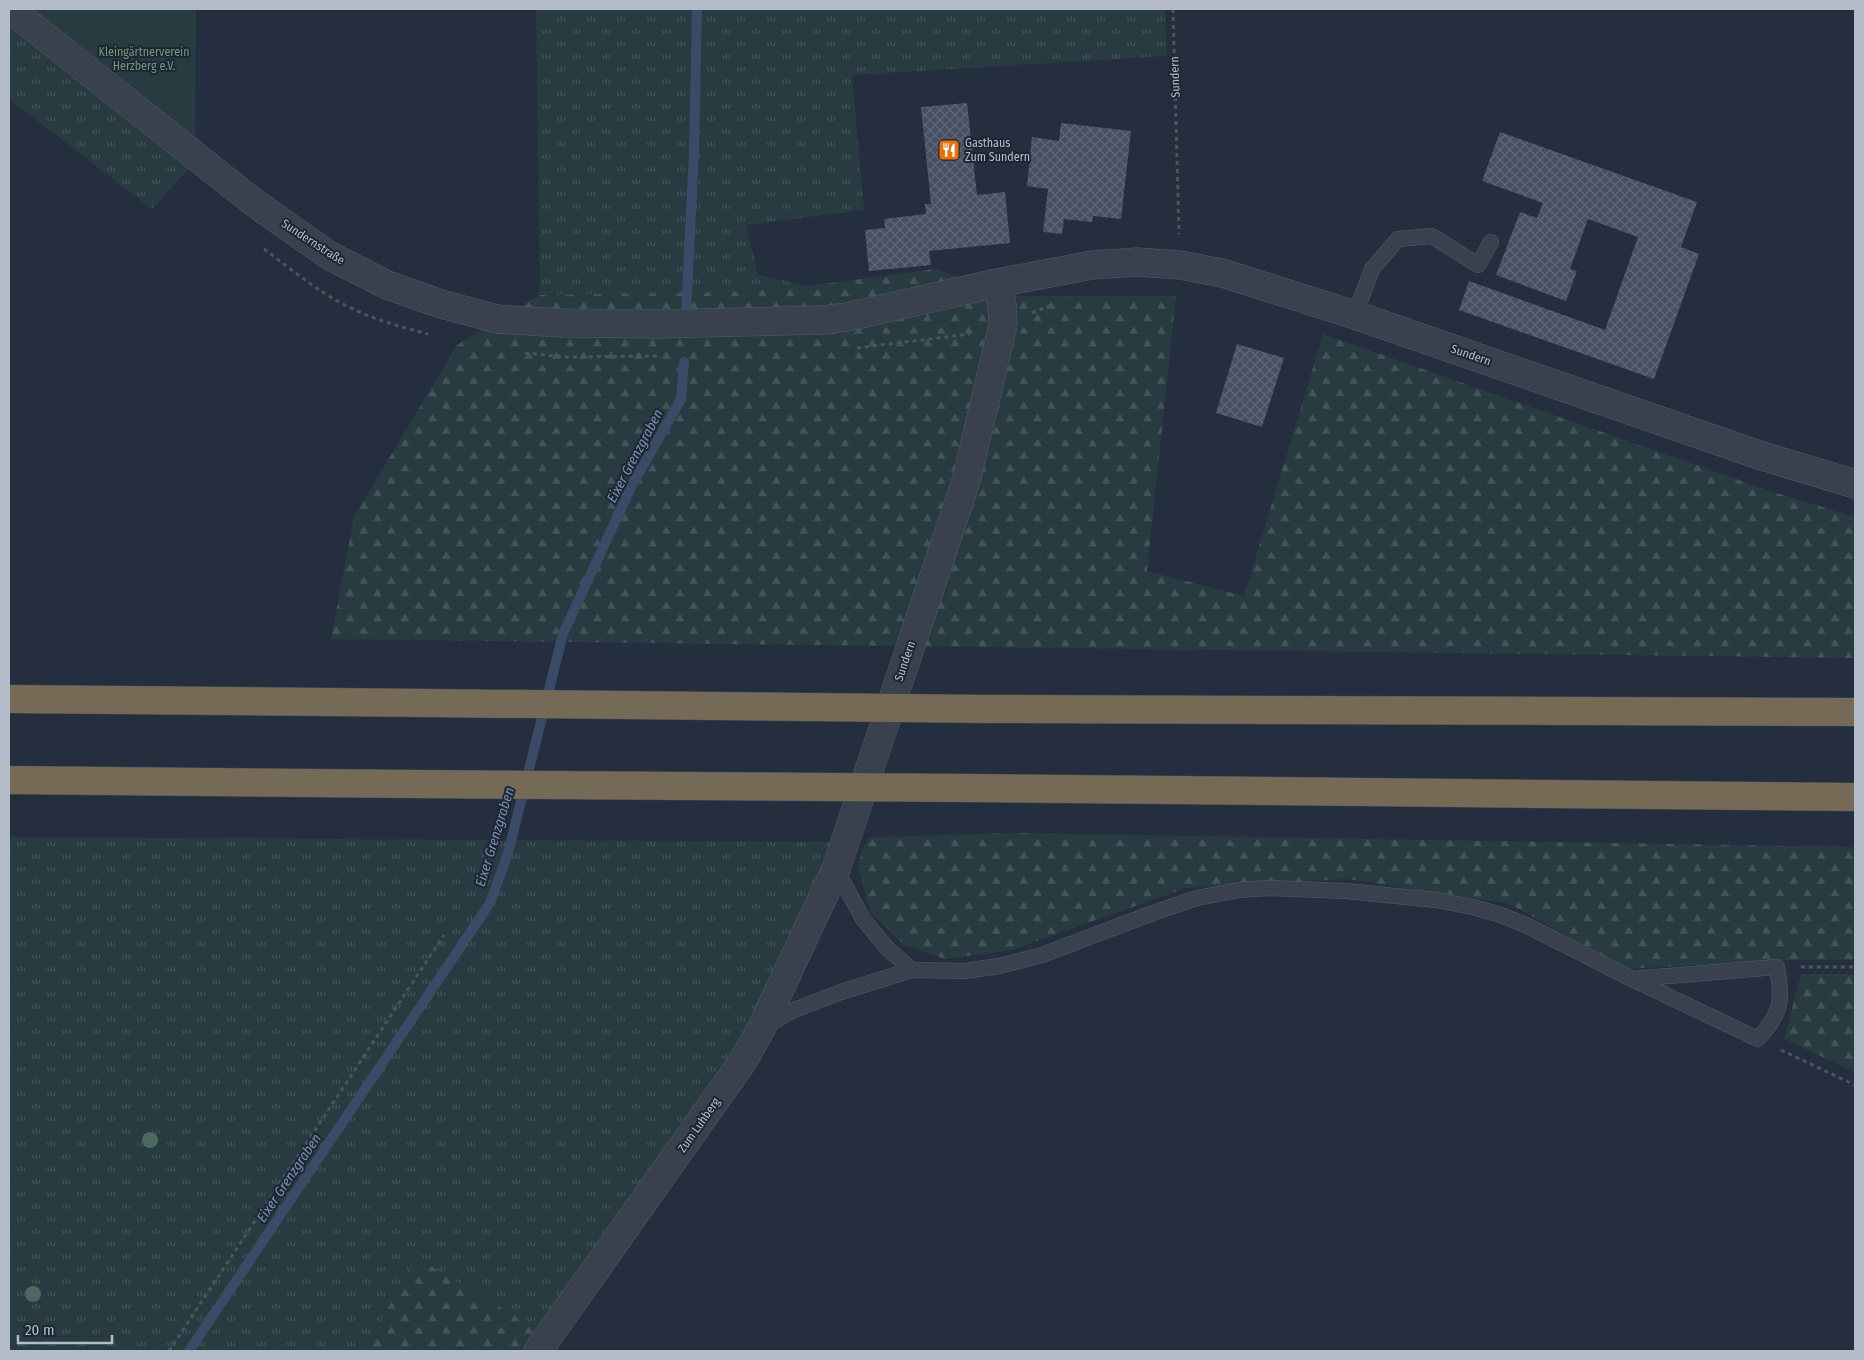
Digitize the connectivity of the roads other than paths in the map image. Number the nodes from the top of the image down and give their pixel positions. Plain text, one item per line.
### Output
1 (10, 9) edge
2 (1491, 242) dead end
3 (997, 283) junction
4 (1355, 315) junction
5 (709, 323) joint
6 (1855, 484) edge
7 (9, 699) edge
8 (1855, 712) edge
9 (9, 780) edge
10 (1855, 797) edge
11 (836, 869) junction
12 (912, 970) junction
13 (1632, 979) junction
14 (762, 1027) junction
15 (538, 1351) edge

1 - 5 street, Sundernstraße
2 - 4 lane
3 - 4 street, Sundern
3 - 5 street, Sundern
3 - 11 street, Sundern
4 - 6 street, Sundern
7 - 8 highway, bridge
9 - 10 highway, bridge
11 - 12 lane
11 - 14 street, Sundern
12 - 13 lane
12 - 14 lane
13 - 13 lane
14 - 15 street, Zum Luhberg

